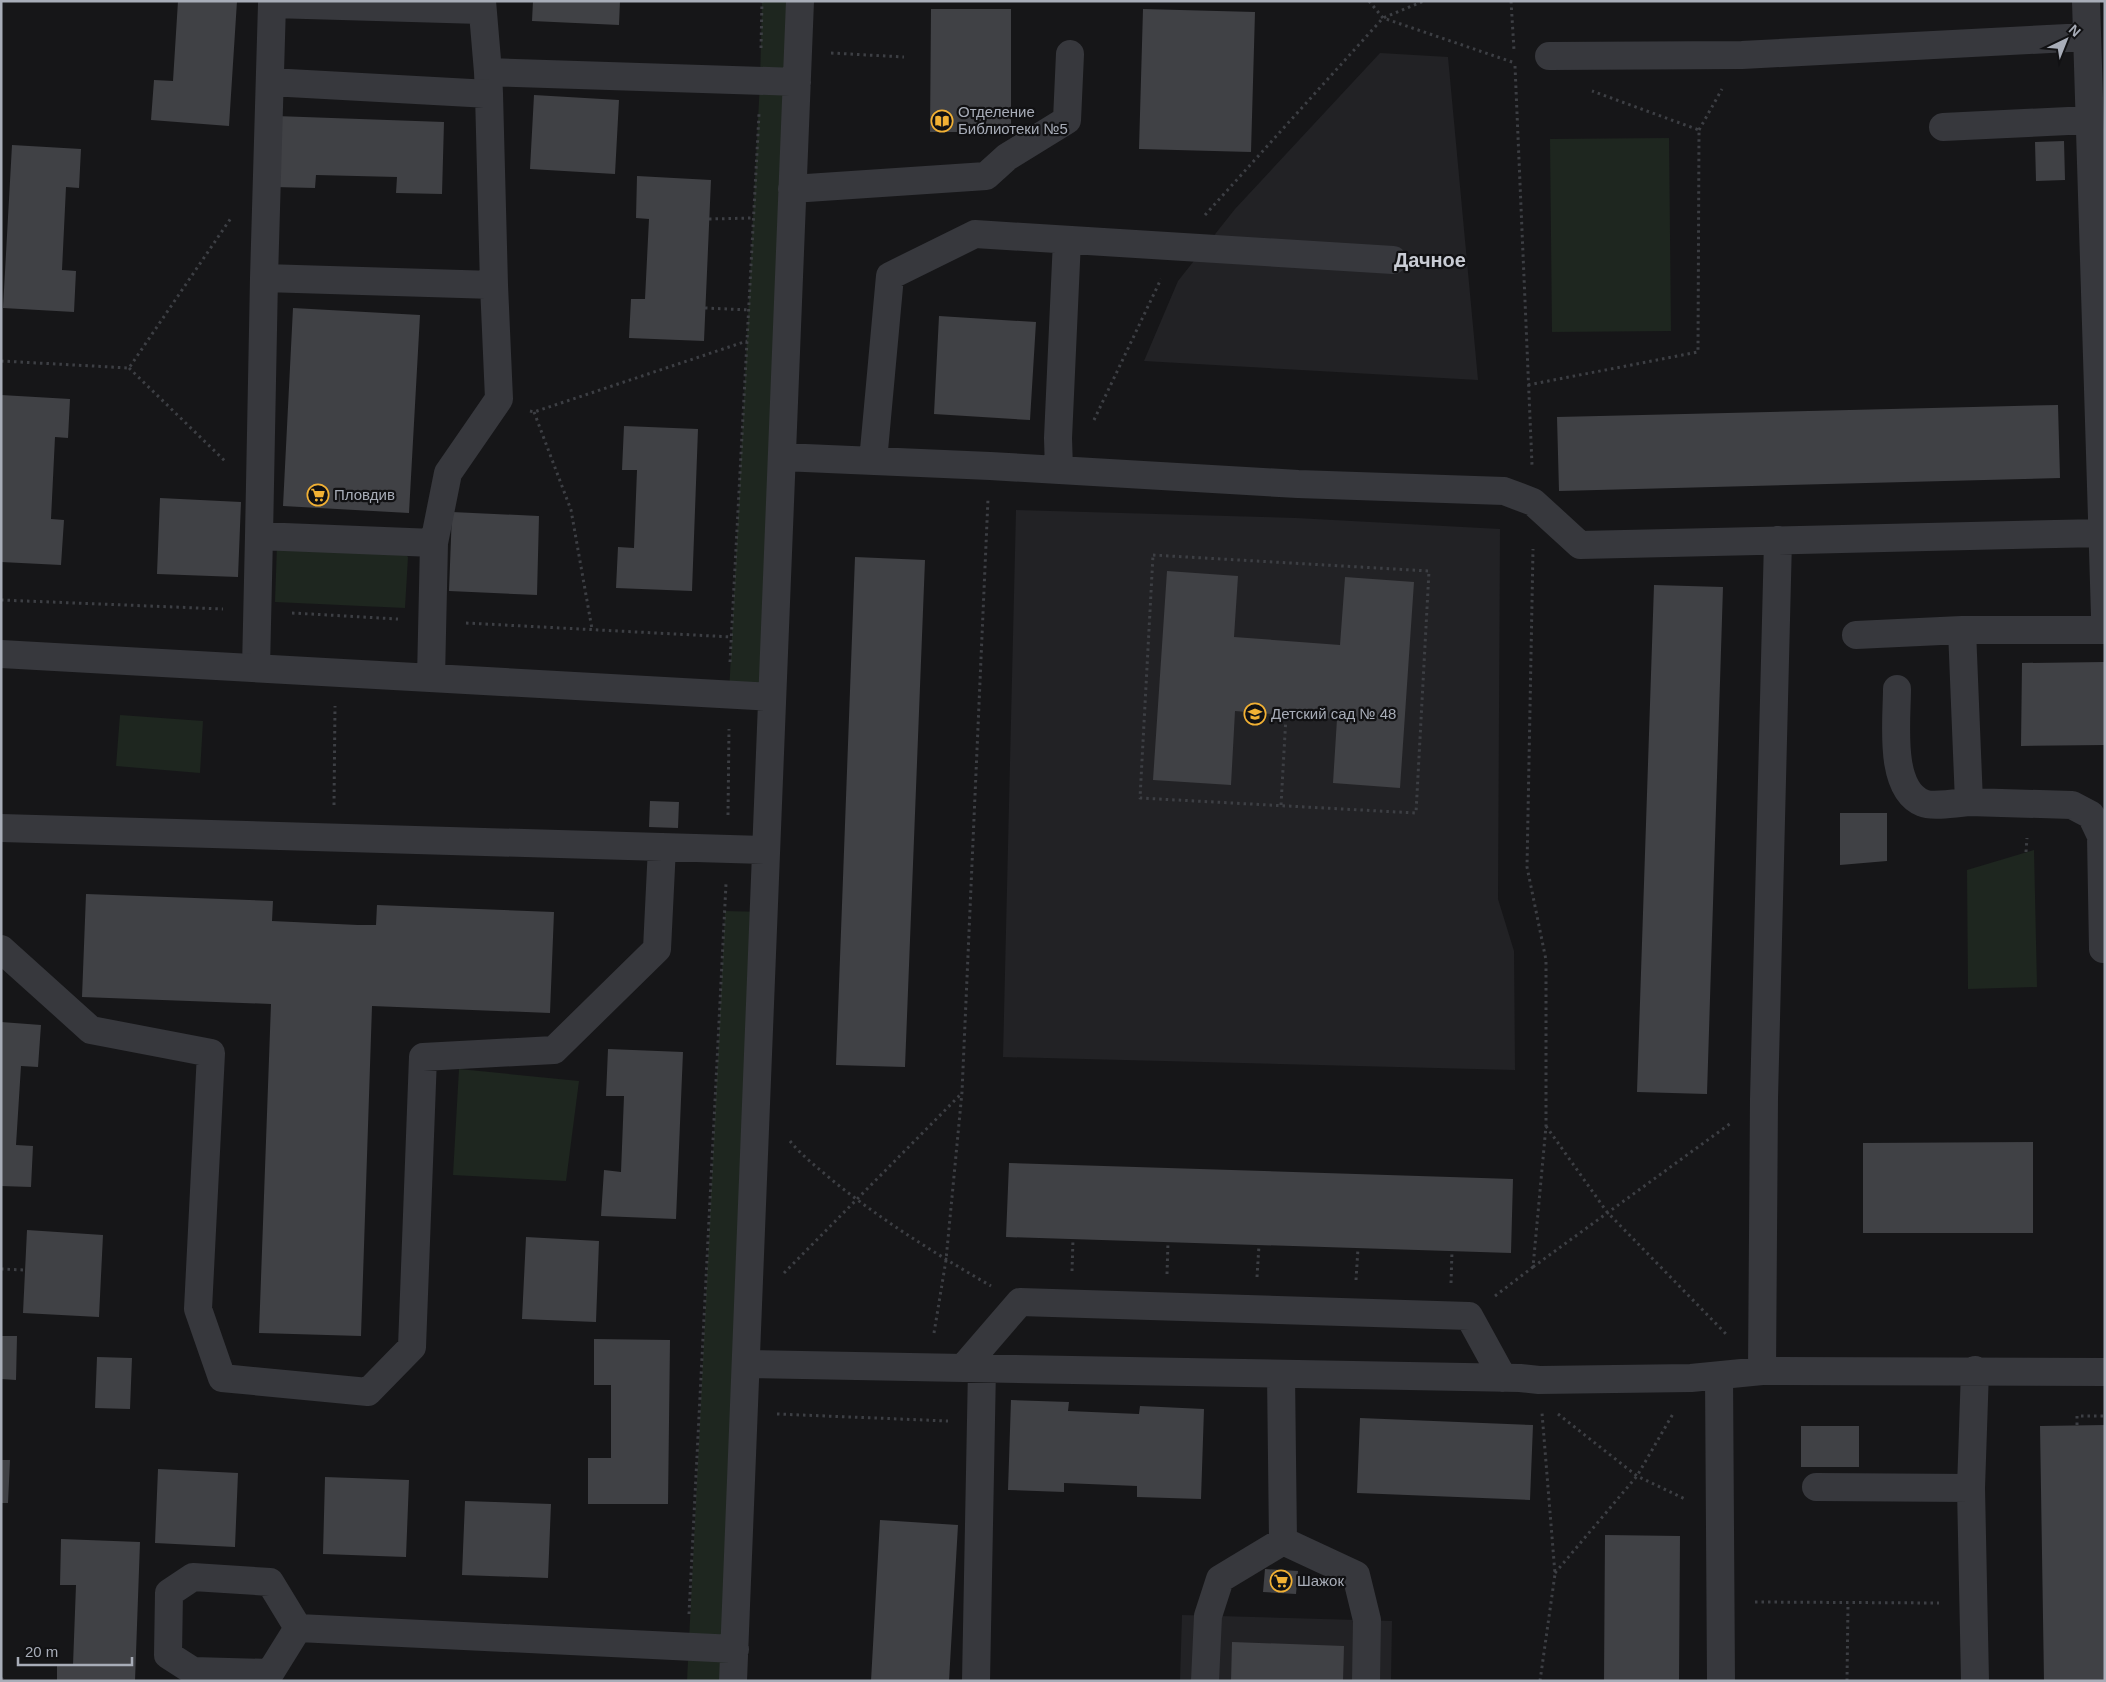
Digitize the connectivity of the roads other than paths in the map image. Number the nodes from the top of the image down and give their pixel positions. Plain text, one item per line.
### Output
1 (800, 1) edge
2 (2086, 1) edge
3 (482, 6) edge
4 (2087, 36) junction
5 (1070, 54) dead end
6 (1549, 56) dead end
7 (270, 82) junction
8 (797, 82) junction
9 (489, 83) junction
10 (2089, 120) junction
11 (1943, 127) dead end
12 (792, 188) junction
13 (1067, 240) junction
14 (1392, 260) dead end
15 (264, 278) junction
16 (494, 285) junction
17 (782, 457) junction
18 (873, 461) junction
19 (1059, 470) junction
20 (2101, 532) junction
21 (259, 536) junction
22 (1778, 540) junction
23 (434, 543) junction
24 (2105, 615) edge
25 (1962, 630) junction
26 (2105, 630) edge
27 (1856, 635) dead end
28 (1, 654) edge
29 (256, 668) junction
30 (431, 678) junction
31 (1897, 689) dead end
32 (772, 697) junction
33 (1969, 802) junction
34 (2, 828) edge
35 (1, 836) edge
36 (662, 847) junction
37 (766, 850) junction
38 (1, 949) edge
39 (2103, 950) dead end
40 (746, 1364) junction
41 (972, 1368) junction
42 (1975, 1370) junction
43 (1762, 1371) junction
44 (2105, 1372) edge
45 (1281, 1374) junction
46 (1719, 1376) junction
47 (1503, 1378) junction
48 (1816, 1487) dead end
49 (1971, 1488) junction
50 (1283, 1541) junction
51 (298, 1628) junction
52 (734, 1649) junction
53 (270, 1677) edge
54 (733, 1681) edge
55 (976, 1681) edge
56 (1205, 1681) edge
57 (1366, 1681) edge
58 (1721, 1681) edge
59 (1975, 1681) edge

1 - 8 lane
2 - 4 lane
3 - 7 lane
3 - 9 lane
4 - 6 lane
4 - 10 lane
5 - 12 lane
7 - 9 lane
7 - 15 lane
8 - 9 lane
8 - 12 lane
9 - 16 lane
10 - 11 lane
10 - 20 lane
12 - 17 lane
13 - 14 lane
13 - 18 lane
13 - 19 lane
15 - 16 lane
15 - 21 lane
16 - 23 lane
17 - 18 lane
17 - 32 lane
18 - 19 lane
19 - 22 lane
20 - 22 lane
20 - 24 lane
21 - 23 lane
21 - 29 lane
22 - 43 lane
23 - 30 lane
25 - 26 lane
25 - 27 lane
25 - 33 lane
28 - 29 lane
29 - 30 lane
30 - 32 lane
31 - 33 lane
32 - 37 lane
33 - 39 lane
34 - 35 lane
34 - 36 lane
36 - 37 lane
36 - 38 lane
37 - 40 lane
40 - 41 lane
40 - 52 lane
41 - 45 lane
41 - 47 lane
41 - 55 lane
42 - 43 lane
42 - 44 lane
42 - 49 lane
43 - 46 lane
45 - 47 lane
45 - 50 lane
46 - 47 lane
46 - 58 lane
48 - 49 lane
49 - 59 lane
50 - 56 lane
50 - 57 lane
51 - 52 lane
51 - 53 lane
51 - 53 lane
52 - 54 lane

